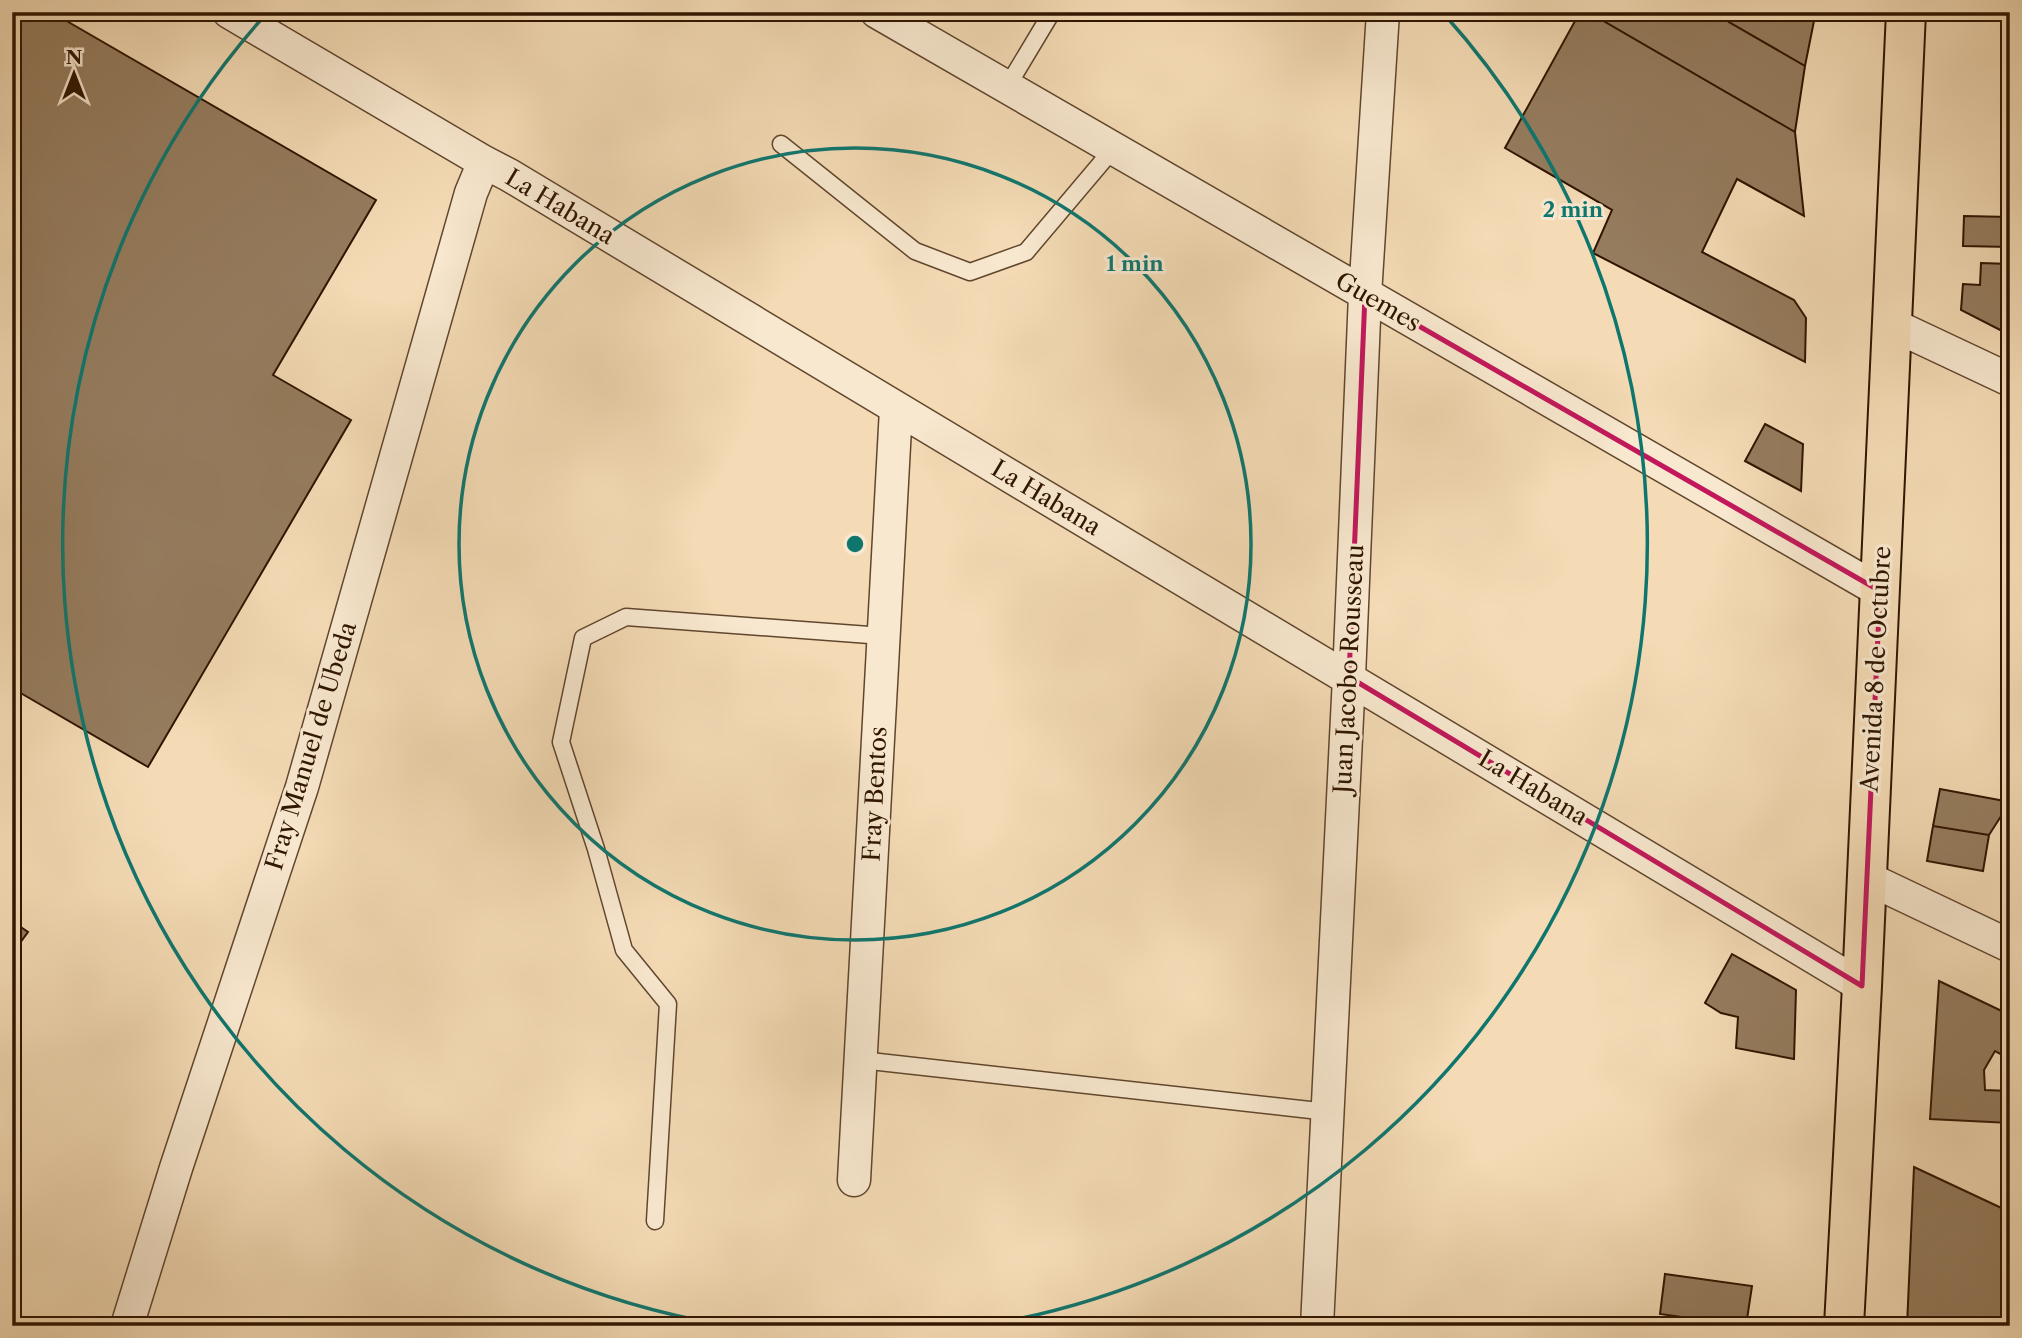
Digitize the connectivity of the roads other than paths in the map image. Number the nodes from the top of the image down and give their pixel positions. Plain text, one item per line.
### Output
1 (229, 12) edge
2 (877, 12) edge
3 (1052, 12) edge
4 (1383, 12) edge
5 (1906, 12) edge
6 (1007, 87) junction
7 (781, 144) dead end
8 (1113, 149) junction
9 (484, 162) junction
10 (1365, 295) junction
11 (1891, 324) junction
12 (2010, 380) edge
13 (895, 409) junction
14 (1880, 591) junction
15 (883, 636) junction
16 (1349, 677) junction
17 (1867, 878) junction
18 (2010, 946) edge
19 (1863, 986) junction
20 (861, 1060) junction
21 (1328, 1112) junction
22 (854, 1180) dead end
23 (655, 1221) dead end
24 (127, 1326) edge
25 (1317, 1326) edge
26 (1844, 1326) edge

1 - 9 street, La Habana
2 - 6 street, Guemes
3 - 6 lane
4 - 10 street, Juan Jacobo Rousseau
5 - 11 main road, Avenida 8 de Octubre
6 - 8 street, Guemes
7 - 8 lane
8 - 10 street, Guemes
9 - 13 street, La Habana
9 - 24 street, Fray Manuel de Ubeda
10 - 14 street, Guemes
10 - 16 street, Juan Jacobo Rousseau
11 - 12 street
11 - 14 main road, Avenida 8 de Octubre
13 - 15 street, Fray Bentos
13 - 16 street, La Habana
14 - 17 main road, Avenida 8 de Octubre
15 - 20 street, Fray Bentos
15 - 23 lane
16 - 19 street, La Habana
16 - 21 street, Juan Jacobo Rousseau
17 - 18 street
17 - 19 main road, Avenida 8 de Octubre
19 - 26 main road, Avenida 8 de Octubre
20 - 21 lane
20 - 22 street, Fray Bentos
21 - 25 street, Juan Jacobo Rousseau

